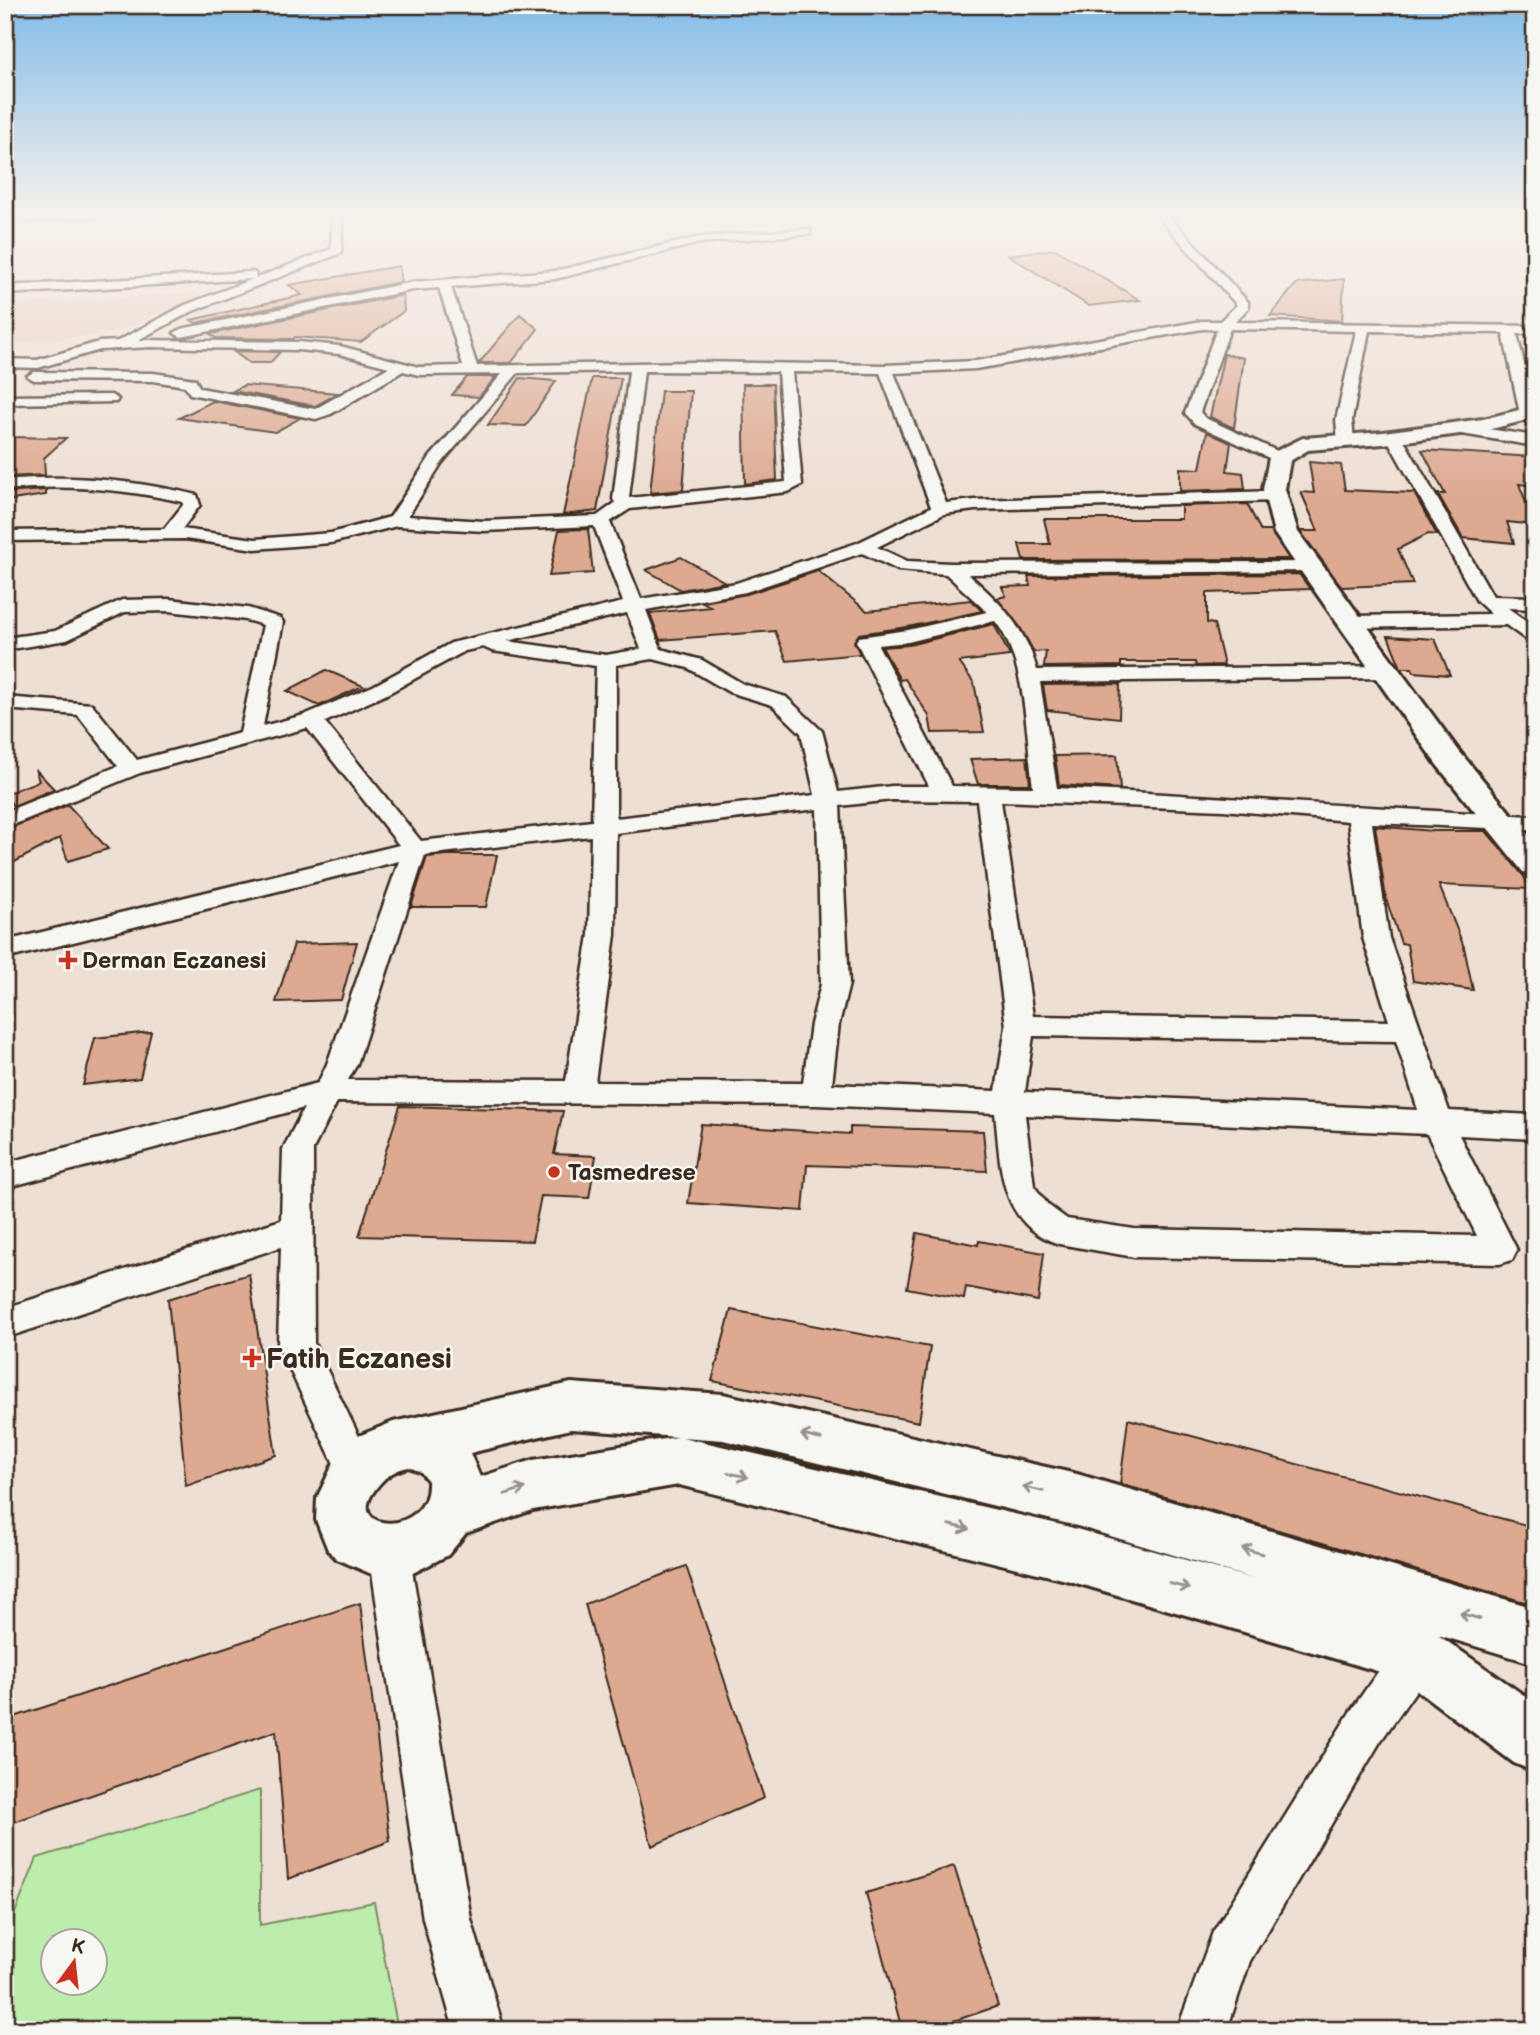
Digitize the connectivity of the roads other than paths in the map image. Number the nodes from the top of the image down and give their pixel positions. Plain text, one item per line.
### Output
1 (192, 307) edge
2 (308, 307) edge
3 (452, 307) edge
4 (1242, 307) edge
5 (1225, 324) junction
6 (1364, 326) junction
7 (1509, 329) junction
8 (1535, 330) edge
9 (117, 345) junction
10 (56, 359) junction
11 (5, 363) edge
12 (400, 367) junction
13 (637, 367) junction
14 (785, 368) junction
15 (514, 369) junction
16 (885, 369) junction
17 (471, 371) junction
18 (34, 376) junction
19 (5, 399) edge
20 (111, 399) dead end
21 (1531, 413) edge
22 (1454, 429) junction
23 (1394, 437) junction
24 (1346, 441) junction
25 (1535, 441) edge
26 (1280, 458) junction
27 (5, 485) edge
28 (1276, 496) junction
29 (625, 505) junction
30 (940, 509) junction
31 (397, 521) junction
32 (601, 521) junction
33 (169, 534) junction
34 (5, 536) edge
35 (863, 547) junction
36 (1309, 566) junction
37 (951, 569) junction
38 (1487, 601) junction
39 (1535, 603) edge
40 (636, 605) junction
41 (998, 615) junction
42 (1509, 619) junction
43 (1351, 622) junction
44 (1535, 637) edge
45 (476, 643) junction
46 (5, 644) edge
47 (653, 653) junction
48 (606, 662) junction
49 (1387, 672) junction
50 (1027, 676) junction
51 (5, 703) edge
52 (312, 720) junction
53 (250, 736) junction
54 (131, 768) junction
55 (944, 793) junction
56 (988, 794) junction
57 (1045, 794) junction
58 (828, 799) junction
59 (1359, 815) junction
60 (5, 821) edge
61 (1500, 822) junction
62 (1535, 823) edge
63 (605, 829) junction
64 (415, 849) junction
65 (1535, 865) edge
66 (5, 950) edge
67 (1020, 1026) junction
68 (1406, 1031) junction
69 (328, 1091) junction
70 (579, 1093) junction
71 (816, 1094) junction
72 (1009, 1103) junction
73 (1437, 1122) junction
74 (1535, 1127) edge
75 (5, 1176) edge
76 (297, 1228) junction
77 (5, 1323) edge
78 (409, 1443) junction
79 (356, 1470) junction
80 (450, 1512) junction
81 (388, 1552) junction
82 (1535, 1636) edge
83 (1416, 1654) junction
84 (1535, 1742) edge
85 (479, 2030) edge
86 (1202, 2030) edge

1 - 9 street
2 - 9 street
3 - 17 street
4 - 5 street
5 - 6 street
5 - 16 street
5 - 26 street
6 - 7 street
6 - 24 street
7 - 8 street
7 - 21 street
9 - 10 street
9 - 12 street
10 - 11 street
10 - 18 street
12 - 17 street
12 - 18 street
13 - 14 street
13 - 15 street
13 - 29 street
14 - 16 street
14 - 29 street
15 - 17 street
15 - 31 street
16 - 30 street
18 - 19 street
19 - 20 street
21 - 22 street
22 - 23 street
22 - 25 street
23 - 24 street
23 - 38 street
24 - 26 street
26 - 28 street
27 - 33 street
28 - 30 street
28 - 36 street
29 - 32 street
30 - 35 street
31 - 32 street
31 - 33 street
32 - 40 street
33 - 34 street
35 - 37 street
35 - 40 street
36 - 37 street
36 - 43 street
37 - 41 street
38 - 39 street
38 - 42 street
40 - 45 street
40 - 47 street
41 - 50 street
41 - 55 street
42 - 43 street
42 - 44 street
43 - 49 street
45 - 48 street
45 - 52 street
46 - 53 street
47 - 48 street
47 - 58 street
48 - 63 street
49 - 50 street
49 - 61 street
50 - 57 street
51 - 54 street
52 - 53 street
52 - 64 street
53 - 54 street
54 - 60 street
55 - 56 street
55 - 58 street
56 - 57 street
56 - 67 street
57 - 59 street
58 - 63 street
58 - 71 street
59 - 61 street
59 - 68 street
61 - 62 street
61 - 65 street
63 - 64 street
63 - 70 street
64 - 66 street
64 - 69 street
67 - 68 street
67 - 72 street
68 - 73 street
69 - 70 street
69 - 75 street
69 - 76 street
70 - 71 street
71 - 72 street
72 - 73 street
72 - 73 street
73 - 74 street
76 - 77 street
76 - 79 street
78 - 79 street
78 - 80 street
82 -> 78 street
79 - 81 street
80 - 81 street
80 -> 83 street
81 - 85 street
83 - 84 street
83 - 86 street

